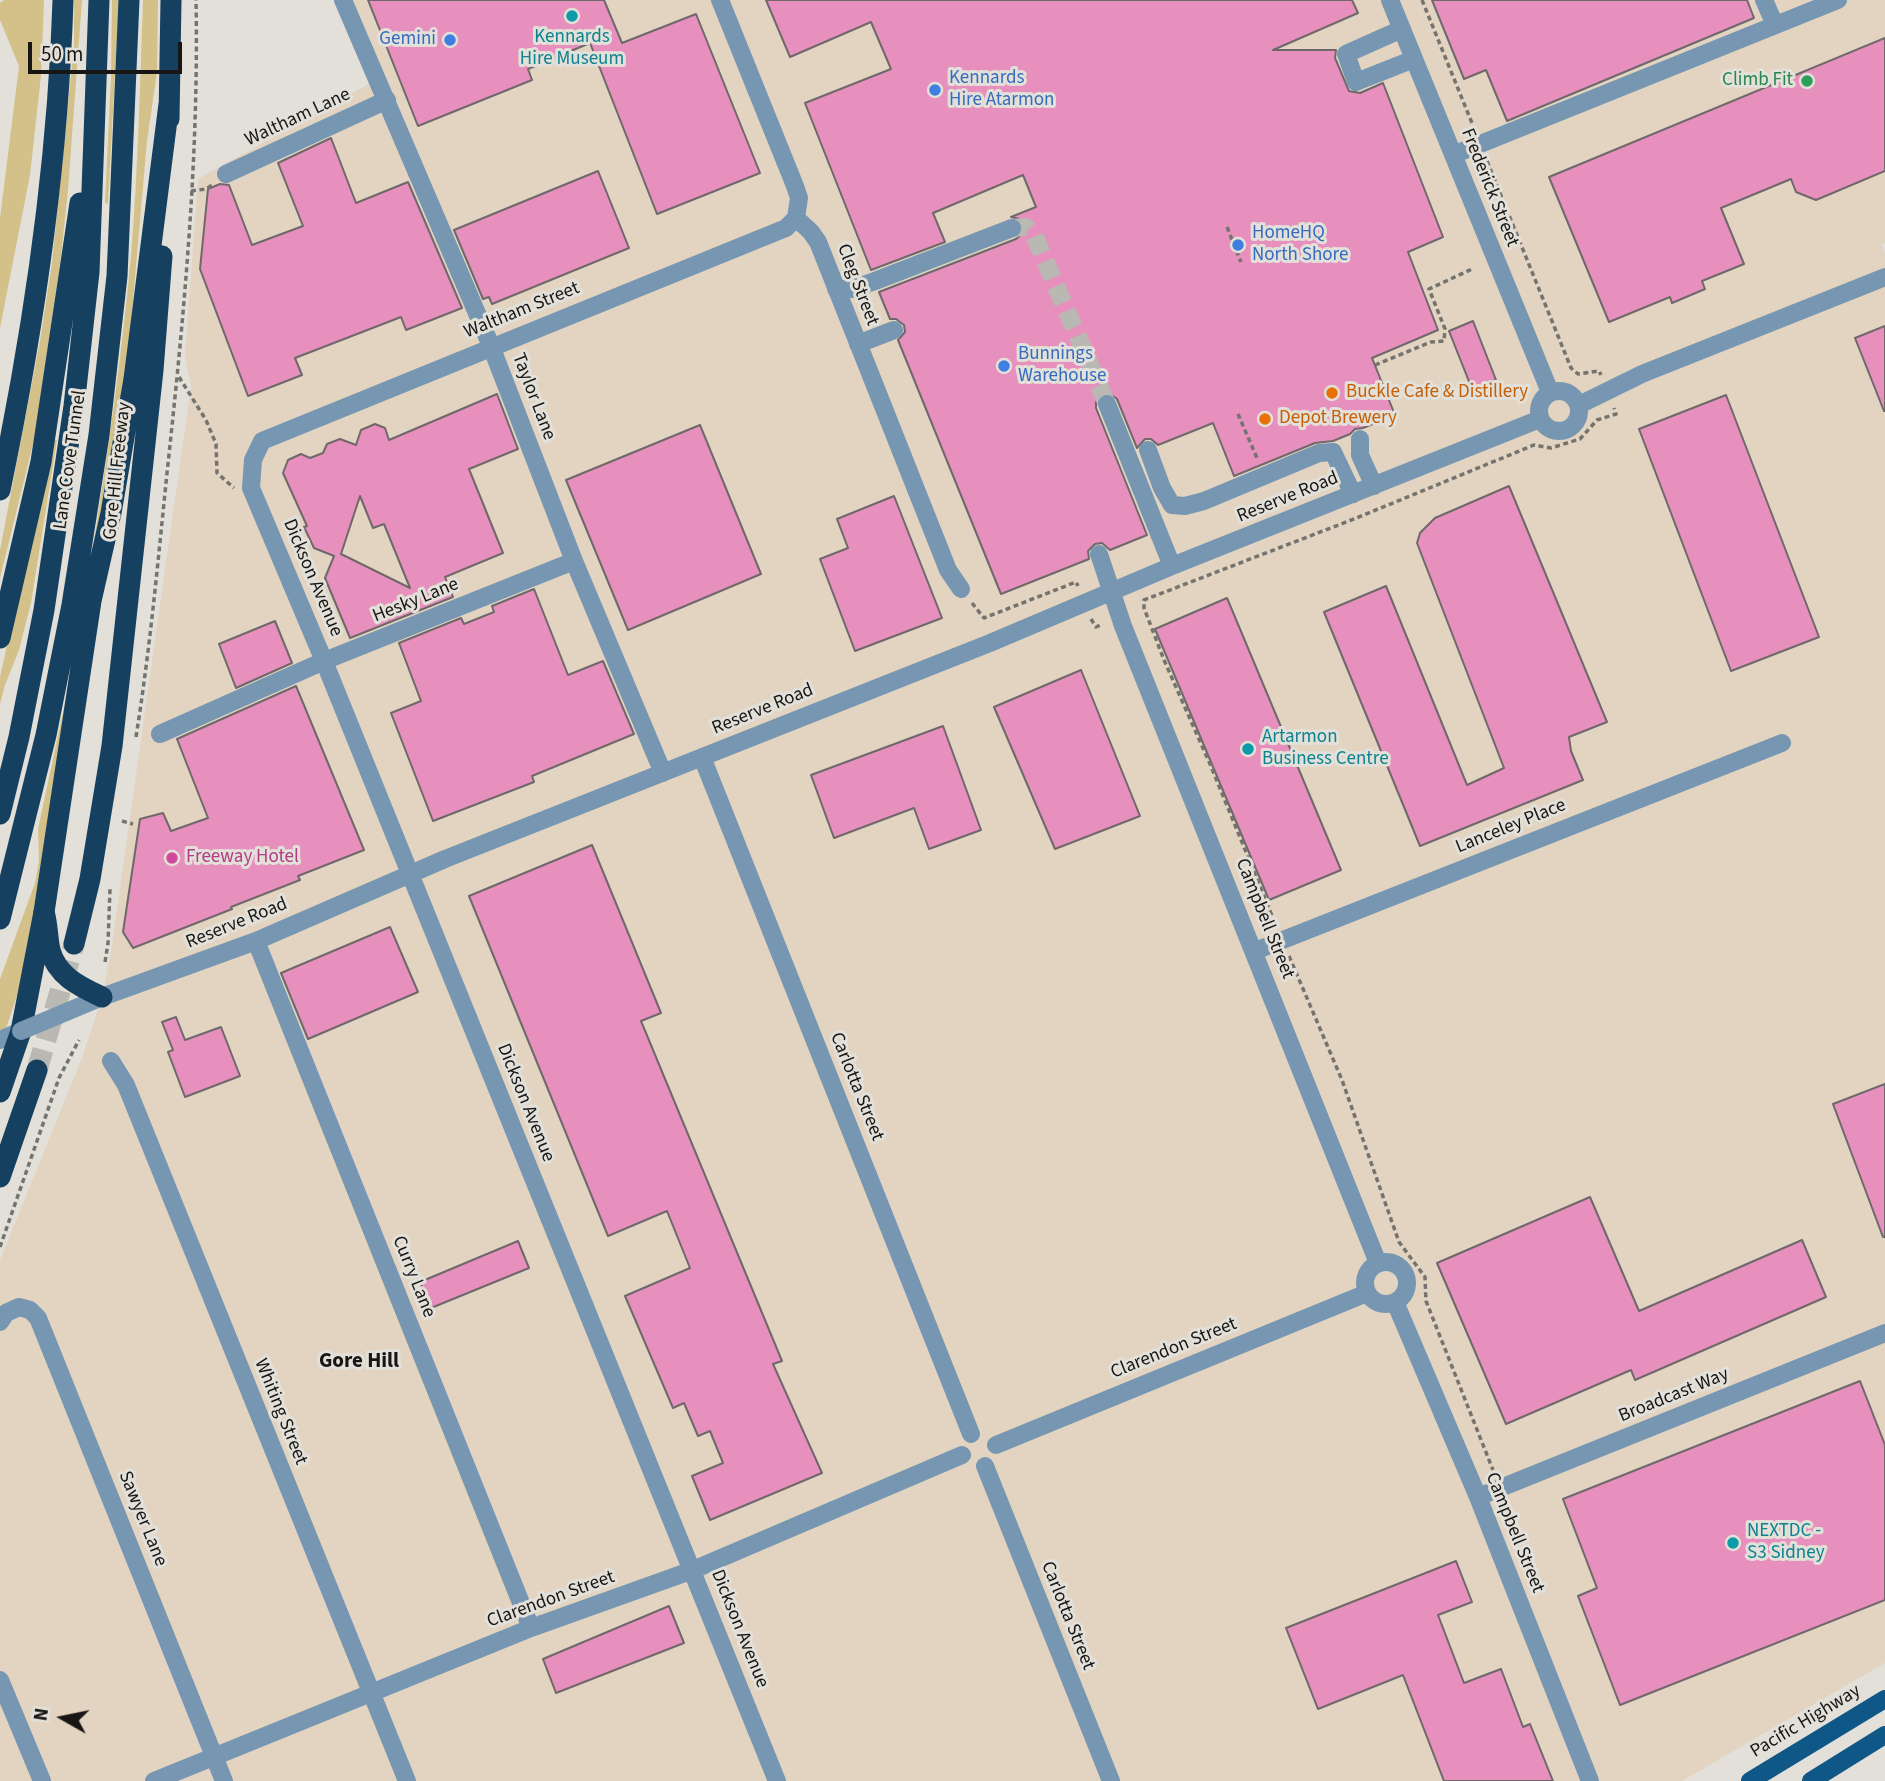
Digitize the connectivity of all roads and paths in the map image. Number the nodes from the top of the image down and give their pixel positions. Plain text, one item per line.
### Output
1 (63, 0) edge
2 (99, 0) edge
3 (129, 0) edge
4 (171, 0) edge
5 (343, 0) edge
6 (720, 0) edge
7 (1390, 0) edge
8 (1422, 0) edge
9 (1764, 0) edge
10 (1838, 0) edge
11 (1774, 25) junction
12 (1402, 29) junction
13 (99, 59) junction
14 (1414, 59) junction
15 (387, 100) junction
16 (169, 104) junction
17 (1480, 144) junction
18 (1453, 155) junction
19 (226, 174) dead end
20 (796, 218) junction
21 (1227, 227) dead end
22 (1012, 228) dead end
23 (1241, 262) dead end
24 (1472, 269) dead end
25 (1885, 277) edge
26 (836, 289) junction
27 (894, 330) dead end
28 (858, 344) junction
29 (491, 346) junction
30 (1375, 365) dead end
31 (178, 375) dead end
32 (1608, 391) junction
33 (1550, 392) junction
34 (1107, 404) tunnel mouth
35 (1579, 405) junction
36 (1238, 414) dead end
37 (1540, 419) junction
38 (1360, 439) dead end
39 (1148, 450) dead end
40 (1265, 476) junction
41 (1374, 486) junction
42 (251, 488) junction
43 (0, 490) edge
44 (1353, 494) junction
45 (1099, 554) dead end
46 (574, 561) junction
47 (1172, 566) junction
48 (961, 589) dead end
49 (1110, 592) junction
50 (0, 638) edge
51 (324, 661) junction
52 (144, 685) dead end
53 (160, 734) dead end
54 (135, 739) dead end
55 (1782, 743) dead end
56 (702, 757) junction
57 (663, 773) junction
58 (0, 814) edge
59 (133, 824) dead end
60 (120, 832) dead end
61 (410, 874) junction
62 (112, 879) dead end
63 (44, 912) junction
64 (0, 919) edge
65 (1282, 940) junction
66 (256, 941) junction
67 (74, 944) tunnel mouth
68 (1255, 951) junction
69 (105, 962) dead end
70 (102, 997) junction
71 (22, 1031) junction
72 (0, 1040) edge
73 (79, 1040) dead end
74 (111, 1060) dead end
75 (37, 1070) tunnel mouth
76 (0, 1092) edge
77 (0, 1177) edge
78 (0, 1247) edge
79 (1378, 1263) junction
80 (1367, 1293) junction
81 (1395, 1302) junction
82 (0, 1322) edge
83 (1885, 1333) edge
84 (971, 1434) junction
85 (996, 1445) junction
86 (962, 1455) junction
87 (985, 1466) junction
88 (1501, 1488) junction
89 (1478, 1497) junction
90 (692, 1570) junction
91 (531, 1628) junction
92 (0, 1680) edge
93 (371, 1692) junction
94 (1885, 1699) edge
95 (1885, 1735) edge
96 (214, 1756) junction
97 (42, 1781) edge
98 (154, 1781) edge
99 (224, 1781) edge
100 (407, 1781) edge
101 (777, 1781) edge
102 (1111, 1781) edge
103 (1590, 1781) edge
104 (1750, 1781) edge
105 (1811, 1781) edge

1 - 43 highway
2 - 13 highway
3 - 64 highway, Lane Cove Tunnel
4 - 16 highway, Gore Hill Freeway
5 - 15 street, Taylor Lane
6 - 20 street
7 - 12 street, Frederick Street
8 - 17 path
9 - 11 street
10 - 11 street
11 - 17 street
12 - 14 street, Frederick Street
12 - 14 street
13 - 50 highway
13 - 58 highway, Lane Cove Tunnel
14 - 18 street, Frederick Street
15 - 19 street, Waltham Lane
15 - 29 street, Taylor Lane
16 - 63 highway
16 - 67 highway, Gore Hill Freeway
17 - 18 street
17 - 32 path
18 - 33 street, Frederick Street
20 - 26 street, Cleg Street
20 - 29 street, Waltham Street
21 - 23 path
22 - 26 street
24 - 30 path
25 - 32 street
26 - 28 street, Cleg Street
27 - 28 street
28 - 48 street, Cleg Street
29 - 42 street, Waltham Street
29 - 46 street, Taylor Lane
31 - 42 path
32 - 35 street
32 - 65 path
33 - 35 street
33 - 37 street
34 - 47 street
35 - 37 street
36 - 40 path
37 - 41 street, Reserve Road
38 - 41 street
39 - 40 street
40 - 44 street
41 - 44 street, Reserve Road
42 - 51 street, Dickson Avenue
44 - 47 street, Reserve Road
45 - 49 street, Campbell Street
46 - 51 street, Hesky Lane
46 - 57 street, Taylor Lane
47 - 49 street, Reserve Road
49 - 56 street, Reserve Road
49 - 68 street, Campbell Street
51 - 53 street, Hesky Lane
51 - 61 street, Dickson Avenue
52 - 54 path
55 - 65 street, Lanceley Place
56 - 57 street, Reserve Road
56 - 84 street, Carlotta Street
57 - 61 street, Reserve Road
59 - 60 path
61 - 66 street, Reserve Road
61 - 90 street, Dickson Avenue
62 - 69 path
63 - 70 highway, bridge
63 - 71 highway, bridge
65 - 68 street, Lanceley Place
65 - 88 path
66 - 70 street, Reserve Road
66 - 91 street, Curry Lane
68 - 79 street, Campbell Street
70 - 71 street, Reserve Road, bridge
71 - 72 street, Reserve Road
71 - 76 highway
73 - 78 path
74 - 93 street, Whiting Street
75 - 77 highway
79 - 80 street
79 - 81 street
80 - 81 street
80 - 85 street, Clarendon Street
81 - 89 street, Campbell Street
82 - 96 street, Sawyer Lane
83 - 88 street, Broadcast Way
84 - 85 street
84 - 86 street
85 - 87 street
86 - 87 street
86 - 90 street, Clarendon Street
87 - 102 street, Carlotta Street
88 - 89 street, Broadcast Way
89 - 103 street, Campbell Street
90 - 91 street, Clarendon Street
90 - 101 street, Dickson Avenue
91 - 93 street, Clarendon Street
92 - 97 street
93 - 96 street, Clarendon Street
93 - 100 street, Whiting Street
94 - 104 main road, Pacific Highway
95 - 105 main road
96 - 98 street, Clarendon Street
96 - 99 street, Sawyer Lane

